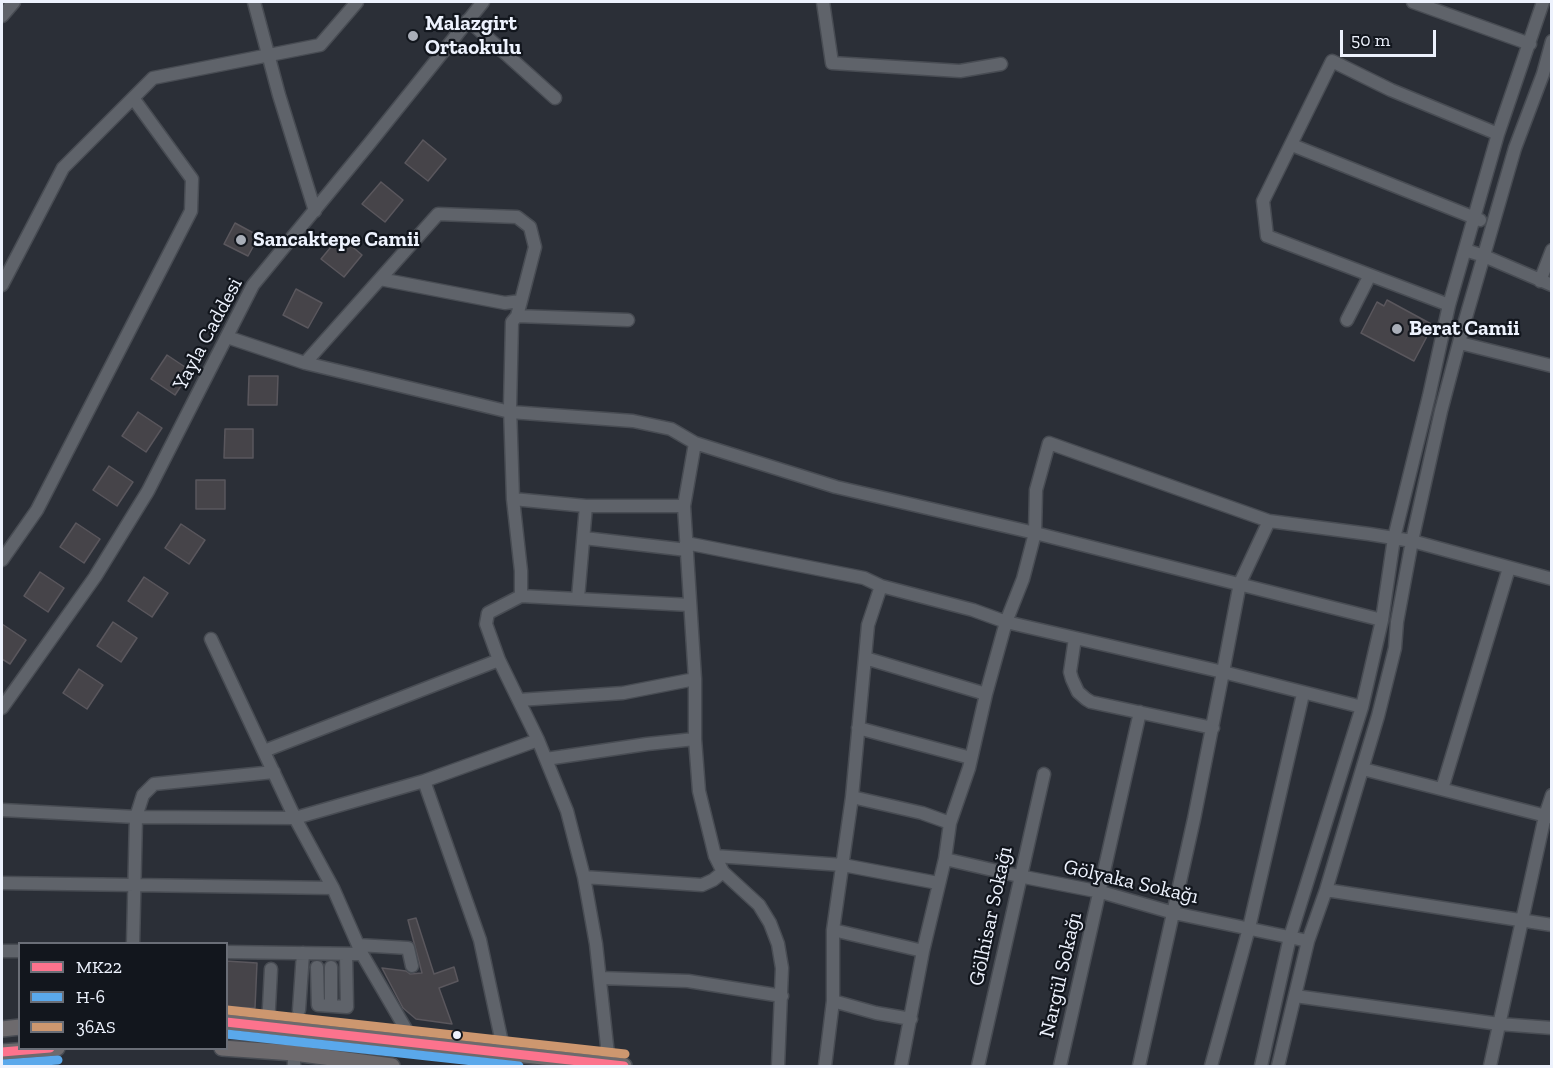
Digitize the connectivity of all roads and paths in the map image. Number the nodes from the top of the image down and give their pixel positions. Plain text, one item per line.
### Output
1 (14, 2) edge
2 (254, 2) edge
3 (357, 2) edge
4 (483, 2) edge
5 (823, 2) edge
6 (1413, 2) edge
7 (1529, 2) edge
8 (1543, 4) edge
9 (2, 13) edge
10 (468, 20) junction
11 (1551, 41) edge
12 (1530, 44) junction
13 (268, 55) junction
14 (1000, 64) dead end
15 (1547, 75) edge
16 (133, 98) junction
17 (555, 98) dead end
18 (1498, 134) junction
19 (1292, 145) junction
20 (315, 211) junction
21 (1474, 217) junction
22 (1492, 224) junction
23 (1464, 250) junction
24 (1551, 250) edge
25 (1484, 256) junction
26 (1370, 275) junction
27 (380, 279) junction
28 (1546, 283) edge
29 (2, 285) edge
30 (521, 301) junction
31 (1449, 305) junction
32 (517, 316) junction
33 (628, 320) dead end
34 (1347, 320) dead end
35 (227, 337) junction
36 (1460, 343) junction
37 (305, 363) junction
38 (1551, 366) edge
39 (510, 412) junction
40 (695, 443) junction
41 (513, 499) junction
42 (586, 506) junction
43 (684, 506) junction
44 (1269, 521) junction
45 (1035, 532) junction
46 (584, 538) junction
47 (1394, 538) junction
48 (1412, 541) junction
49 (686, 547) junction
50 (2, 560) edge
51 (1509, 568) junction
52 (1551, 579) edge
53 (1240, 583) junction
54 (881, 585) junction
55 (521, 596) junction
56 (578, 598) junction
57 (690, 605) junction
58 (1382, 620) junction
59 (1006, 622) junction
60 (1075, 638) junction
61 (211, 639) dead end
62 (865, 658) junction
63 (499, 660) junction
64 (1223, 672) junction
65 (695, 680) junction
66 (986, 694) junction
67 (1303, 694) junction
68 (519, 700) junction
69 (1362, 707) junction
70 (2, 708) edge
71 (1140, 712) junction
72 (858, 728) junction
73 (1213, 728) junction
74 (695, 739) junction
75 (538, 740) junction
76 (264, 751) junction
77 (971, 758) junction
78 (546, 759) junction
79 (1363, 769) junction
80 (274, 772) junction
81 (1044, 774) dead end
82 (424, 781) junction
83 (1442, 789) junction
84 (1551, 795) edge
85 (852, 796) junction
86 (2, 810) edge
87 (136, 817) junction
88 (1548, 817) edge
89 (295, 818) junction
90 (950, 823) junction
91 (715, 856) junction
92 (945, 859) junction
93 (843, 865) junction
94 (723, 872) junction
95 (584, 876) junction
96 (1019, 876) junction
97 (2, 883) edge
98 (938, 883) junction
99 (135, 885) junction
100 (333, 888) junction
101 (1326, 890) junction
102 (1101, 892) junction
103 (1173, 913) junction
104 (1522, 921) junction
105 (1551, 925) edge
106 (1249, 928) junction
107 (833, 930) junction
108 (1290, 937) junction
109 (1308, 941) junction
110 (133, 942) edge
111 (359, 949) junction
112 (2, 951) edge
113 (18, 951) edge
114 (923, 951) junction
115 (228, 952) edge
116 (303, 953) junction
117 (346, 954) junction
118 (412, 966) dead end
119 (317, 967) dead end
120 (331, 967) dead end
121 (271, 969) dead end
122 (600, 978) junction
123 (782, 996) junction
124 (1295, 996) junction
125 (833, 1001) junction
126 (331, 1006) junction
127 (299, 1010) dead end
128 (911, 1019) junction
129 (228, 1022) edge
130 (1498, 1024) junction
131 (268, 1026) junction
132 (18, 1027) edge
133 (1551, 1028) edge
134 (2, 1029) edge
135 (414, 1043) junction
136 (228, 1049) edge
137 (30, 1050) edge
138 (2, 1052) edge
139 (504, 1052) junction
140 (294, 1060) edge
141 (616, 1065) edge
142 (392, 1066) edge
143 (778, 1066) edge
144 (825, 1066) edge
145 (901, 1066) edge
146 (978, 1066) edge
147 (1060, 1066) edge
148 (1139, 1066) edge
149 (1211, 1066) edge
150 (1261, 1066) edge
151 (1278, 1066) edge
152 (1490, 1066) edge

1 - 9 street
2 - 13 street
3 - 13 street
4 - 10 street, Yayla Caddesi
5 - 14 street
6 - 12 street
7 - 8 street
8 - 12 street
10 - 17 street
10 - 20 street, Yayla Caddesi
11 - 15 street
12 - 18 street
13 - 16 street
13 - 20 street
15 - 22 street
16 - 29 street
16 - 50 street
18 - 19 street
18 - 21 street
19 - 21 street
19 - 26 street
20 - 35 street, Yayla Caddesi
21 - 22 street
21 - 23 street
22 - 25 street
23 - 25 street
23 - 31 street
24 - 28 street
25 - 28 street
25 - 36 street
26 - 31 street
26 - 34 street
27 - 30 street
27 - 30 street
27 - 37 street
30 - 32 street
31 - 47 street
32 - 33 street
32 - 39 street
35 - 37 street
35 - 70 street, Yayla Caddesi
36 - 38 street
36 - 48 street
37 - 39 street
39 - 40 street
39 - 41 street
40 - 43 street
40 - 45 street
41 - 42 street
41 - 55 street
42 - 43 street
42 - 46 street
43 - 49 street
44 - 45 street
44 - 47 street
44 - 53 street
45 - 53 street
45 - 59 street
46 - 49 street
46 - 56 street
47 - 48 street
47 - 58 street
48 - 51 street
48 - 79 street
49 - 54 street
49 - 57 street
51 - 52 street
51 - 83 street
53 - 58 street
53 - 64 street
54 - 59 street
54 - 62 street
55 - 56 street
55 - 63 street
56 - 57 street
57 - 65 street
58 - 69 street
59 - 60 street
59 - 66 street
60 - 64 street
60 - 71 street
61 - 76 street
62 - 66 street
62 - 72 street
63 - 68 street
63 - 76 street
64 - 67 street
64 - 73 street
65 - 68 street
65 - 74 street
66 - 77 street
67 - 69 street
67 - 106 street
68 - 75 street
69 - 108 street
71 - 73 street
71 - 102 street, Nargül Sokağı
72 - 77 street
72 - 85 street
73 - 103 street
74 - 78 street
74 - 91 street
75 - 78 street
75 - 82 street
76 - 80 street
77 - 90 street
78 - 95 street
79 - 83 street
79 - 101 street
80 - 87 street
80 - 89 street
81 - 96 street, Gölhisar Sokağı
82 - 89 street
82 - 139 street
83 - 88 street
84 - 88 street
85 - 90 street
85 - 93 street
86 - 87 street
87 - 89 street
87 - 99 street
88 - 104 street
89 - 100 street
90 - 92 street
91 - 93 street
91 - 94 street
92 - 96 street, Gölyaka Sokağı
92 - 98 street
93 - 98 street
93 - 107 street
94 - 95 street
94 - 123 street
95 - 122 street
96 - 102 street, Gölyaka Sokağı
96 - 146 street, Gölhisar Sokağı
97 - 99 street
98 - 114 street
99 - 100 street
99 - 110 street
100 - 111 street
101 - 104 street
101 - 109 street
102 - 103 street, Gölyaka Sokağı
102 - 147 street, Nargül Sokağı
103 - 106 street, Gölyaka Sokağı
103 - 148 street
104 - 105 street
104 - 130 street
106 - 108 street, Gölyaka Sokağı
106 - 149 street
107 - 114 street
107 - 125 street
108 - 109 street, Gölyaka Sokağı
108 - 150 street
109 - 124 street
111 - 117 street
111 - 118 street
111 - 135 street
112 - 113 street
114 - 128 street
115 - 116 street
116 - 117 street
116 - 127 street
117 - 126 street
119 - 126 street
120 - 126 street
121 - 131 street
122 - 123 street
122 - 141 street
123 - 143 street
124 - 130 street
124 - 151 street
125 - 128 street
125 - 144 street
128 - 145 street
129 - 131 main road
130 - 133 street
130 - 152 street
131 - 135 main road
132 - 134 main road
135 - 139 main road
136 - 140 main road
137 - 138 main road
139 - 141 main road
140 - 142 main road

